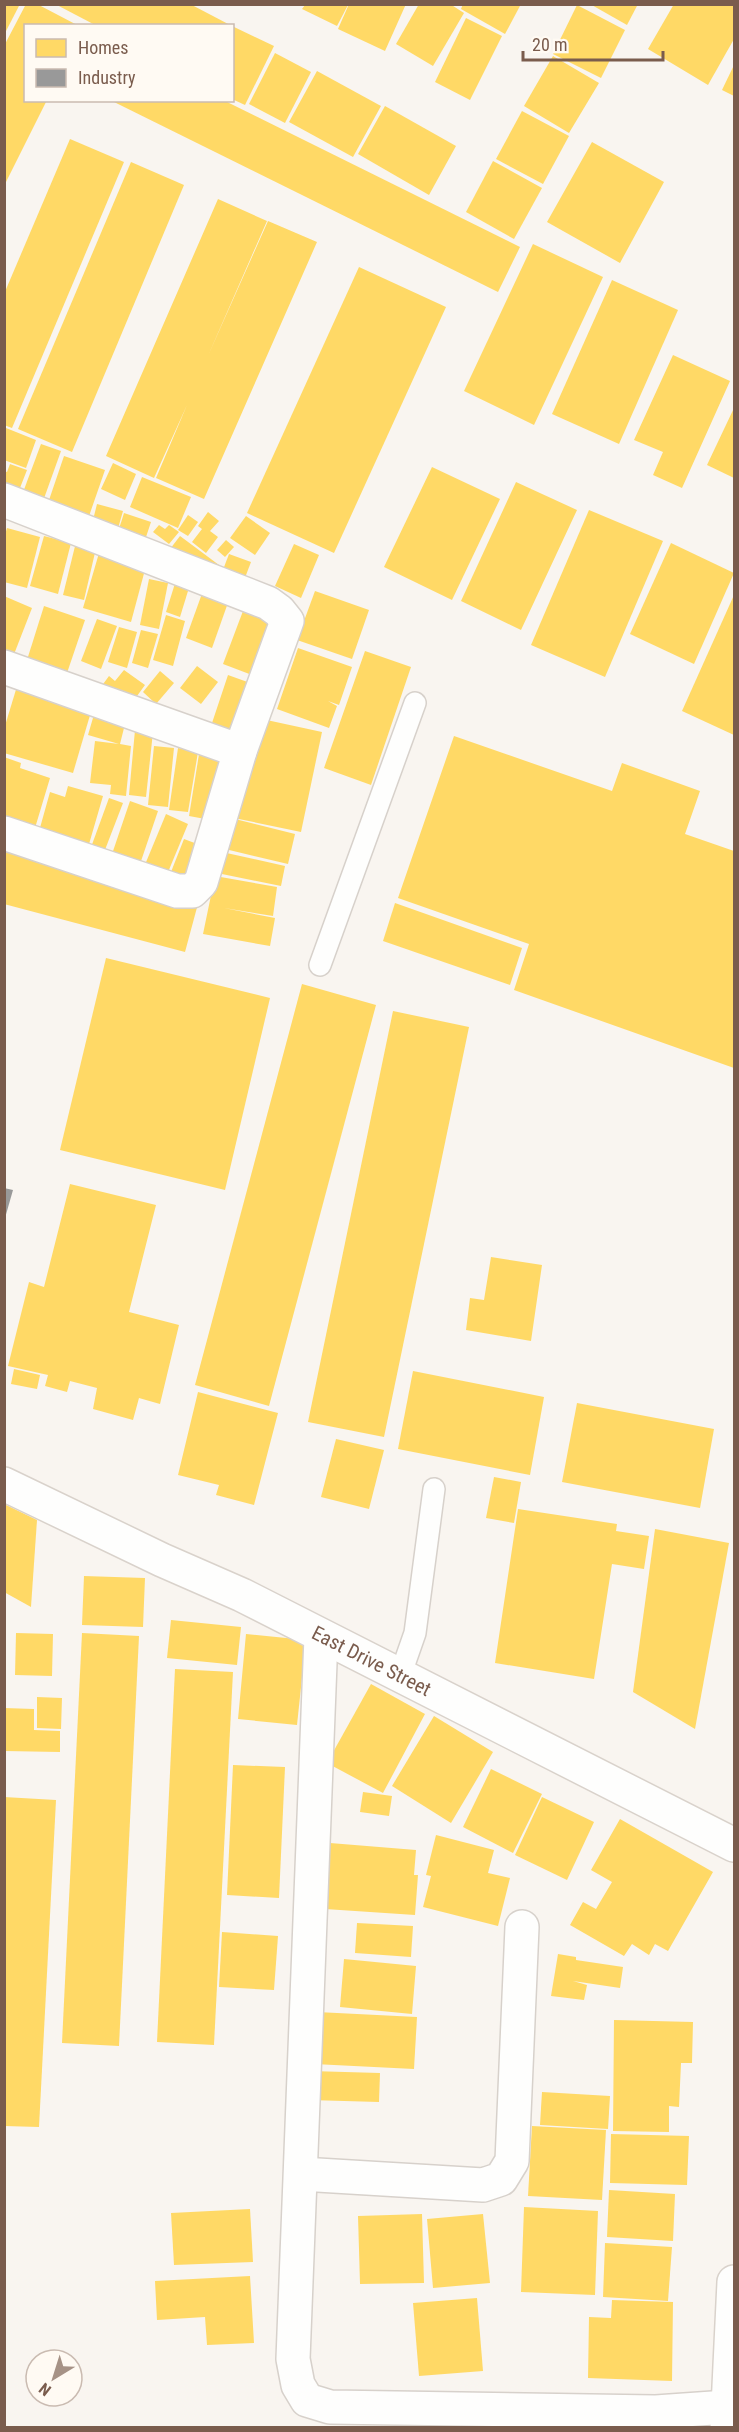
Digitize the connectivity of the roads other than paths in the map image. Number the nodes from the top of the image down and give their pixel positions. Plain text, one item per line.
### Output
1 (4, 500) edge
2 (4, 667) edge
3 (415, 703) dead end
4 (240, 751) junction
5 (4, 833) edge
6 (320, 965) dead end
7 (4, 1484) edge
8 (434, 1489) dead end
9 (321, 1637) junction
10 (400, 1676) junction
11 (735, 1845) edge
12 (522, 1927) dead end
13 (301, 2174) junction
14 (735, 2282) edge
15 (727, 2417) edge

1 - 4 street
2 - 4 street
3 - 6 lane
4 - 5 street
7 - 9 street, East Drive Street
8 - 10 lane
9 - 10 street, East Drive Street
9 - 13 street
10 - 11 street, East Drive Street
12 - 13 street
13 - 15 street
14 - 15 street

